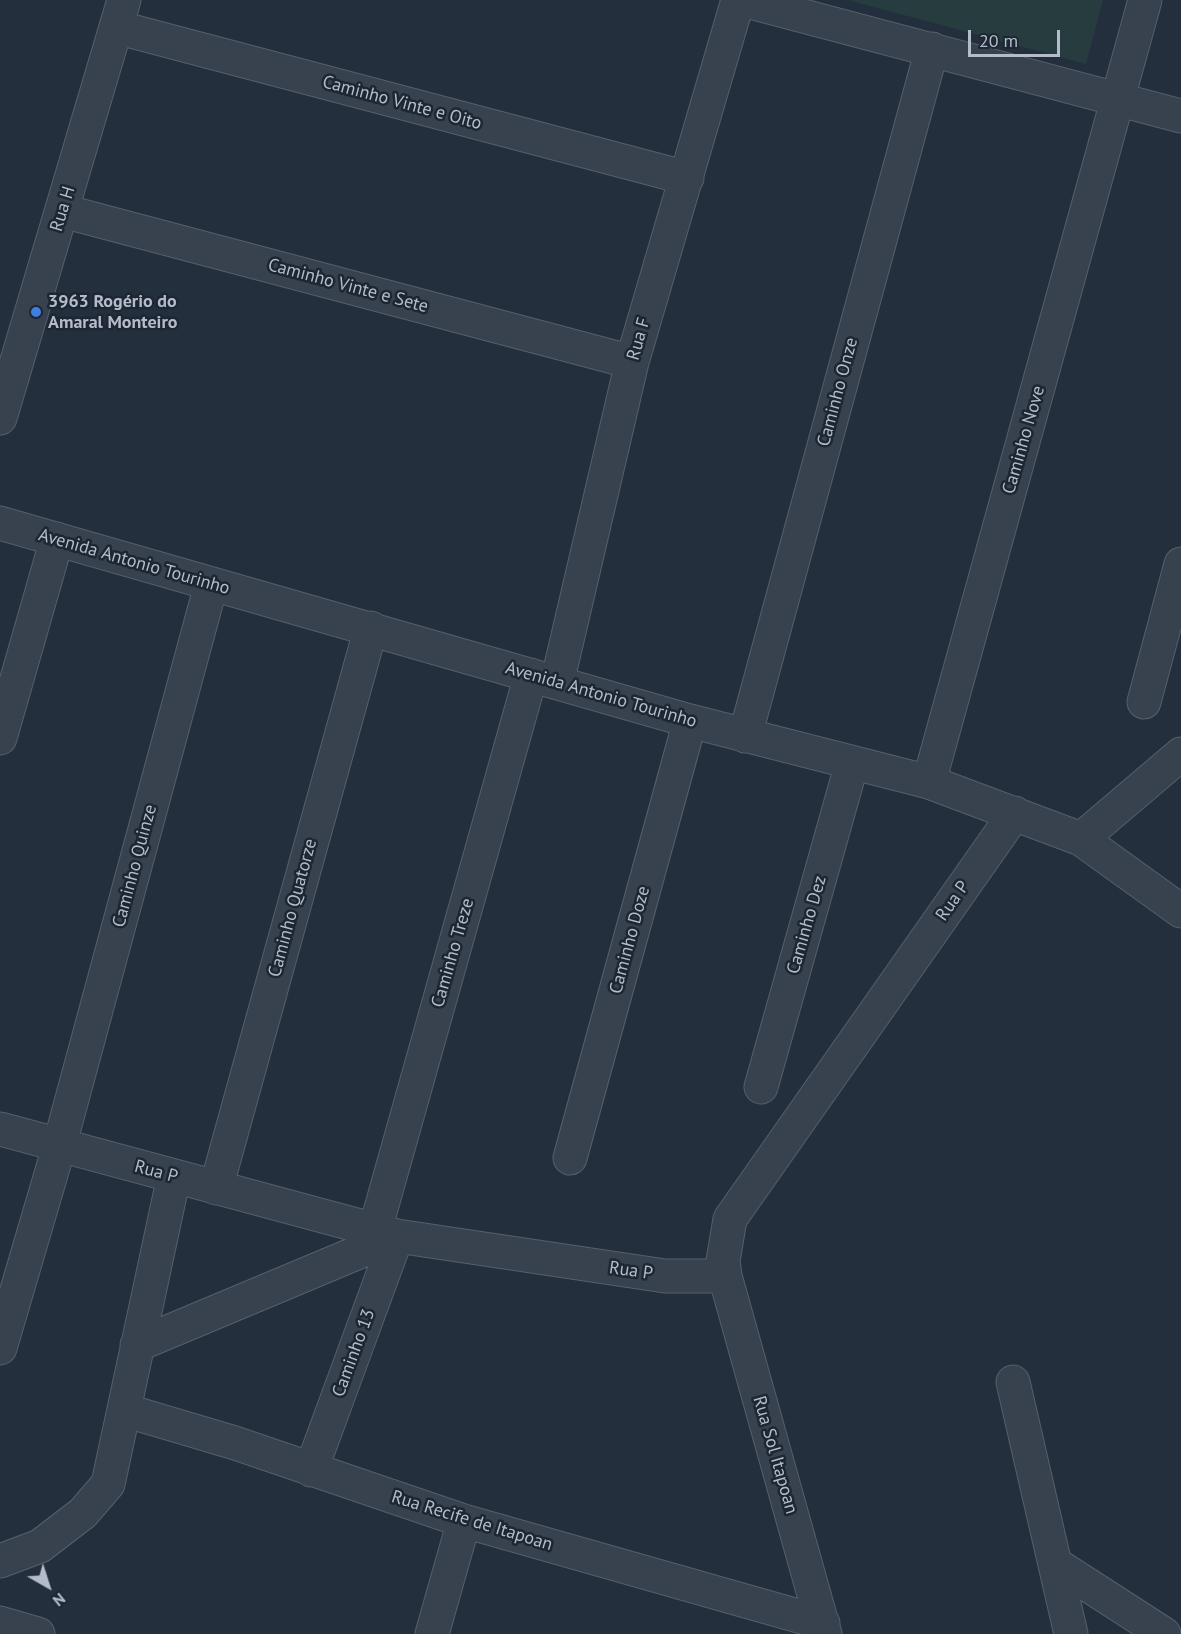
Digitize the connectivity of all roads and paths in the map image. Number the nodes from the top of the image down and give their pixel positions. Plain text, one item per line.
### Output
1 (738, 0) edge
2 (743, 0) edge
3 (1145, 0) edge
4 (120, 14) edge
5 (932, 49) junction
6 (1119, 98) junction
7 (1181, 116) edge
8 (687, 178) junction
9 (63, 211) junction
10 (632, 362) junction
11 (0, 418) edge
12 (0, 523) edge
13 (57, 539) junction
14 (1181, 564) edge
15 (211, 585) junction
16 (371, 628) junction
17 (544, 679) junction
18 (1144, 702) dead end
19 (690, 721) junction
20 (745, 736) junction
21 (0, 738) edge
22 (1181, 754) edge
23 (852, 762) junction
24 (929, 782) junction
25 (1015, 813) junction
26 (1081, 839) junction
27 (1181, 911) edge
28 (761, 1087) dead end
29 (0, 1129) edge
30 (59, 1147) junction
31 (570, 1158) dead end
32 (174, 1176) junction
33 (216, 1188) junction
34 (386, 1233) junction
35 (725, 1276) junction
36 (137, 1345) junction
37 (0, 1348) edge
38 (1013, 1382) dead end
39 (124, 1410) junction
40 (311, 1470) junction
41 (464, 1521) junction
42 (0, 1561) edge
43 (1057, 1565) junction
44 (0, 1623) edge
45 (824, 1629) edge
46 (38, 1634) edge
47 (432, 1634) edge
48 (1071, 1634) edge
49 (1164, 1634) edge

1 - 8 street, Rua F
2 - 5 street
3 - 6 street, Caminho Nove
4 - 8 street, Caminho Vinte e Oito
4 - 9 street, Rua H
5 - 6 street
5 - 20 street, Caminho Onze
6 - 7 street
6 - 24 street, Caminho Nove
8 - 10 street, Rua F
9 - 10 street, Caminho Vinte e Sete
9 - 11 street, Rua H
10 - 17 street, Rua F
12 - 13 street, Avenida Antonio Tourinho
13 - 15 street, Avenida Antonio Tourinho
13 - 21 street
14 - 18 street
15 - 16 street, Avenida Antonio Tourinho
15 - 30 street, Caminho Quinze
16 - 17 street, Avenida Antonio Tourinho
16 - 33 street, Caminho Quatorze
17 - 19 street, Avenida Antonio Tourinho
17 - 34 street, Caminho Treze
19 - 20 street, Avenida Antonio Tourinho
19 - 31 street, Caminho Doze
20 - 23 street, Avenida Antonio Tourinho
22 - 26 street
23 - 24 street, Avenida Antonio Tourinho
23 - 28 street, Caminho Dez
24 - 25 street, Avenida Antonio Tourinho
25 - 26 street, Avenida Antonio Tourinho
25 - 35 street, Rua P
26 - 27 street, Avenida Antonio Tourinho
29 - 30 street, Rua P
30 - 32 street, Rua P
30 - 37 street, Caminho Quinze
32 - 33 street, Rua P
32 - 36 street
33 - 34 street, Rua P
34 - 35 street, Rua P
34 - 36 street
34 - 40 street, Caminho 13
35 - 45 street, Rua Sol Itapoan
36 - 39 street
38 - 43 street
39 - 40 street, Rua Recife de Itapoan
39 - 42 street
40 - 41 street, Rua Recife de Itapoan
41 - 45 street, Rua Recife de Itapoan
41 - 47 street
43 - 48 street
43 - 49 street
44 - 46 street

